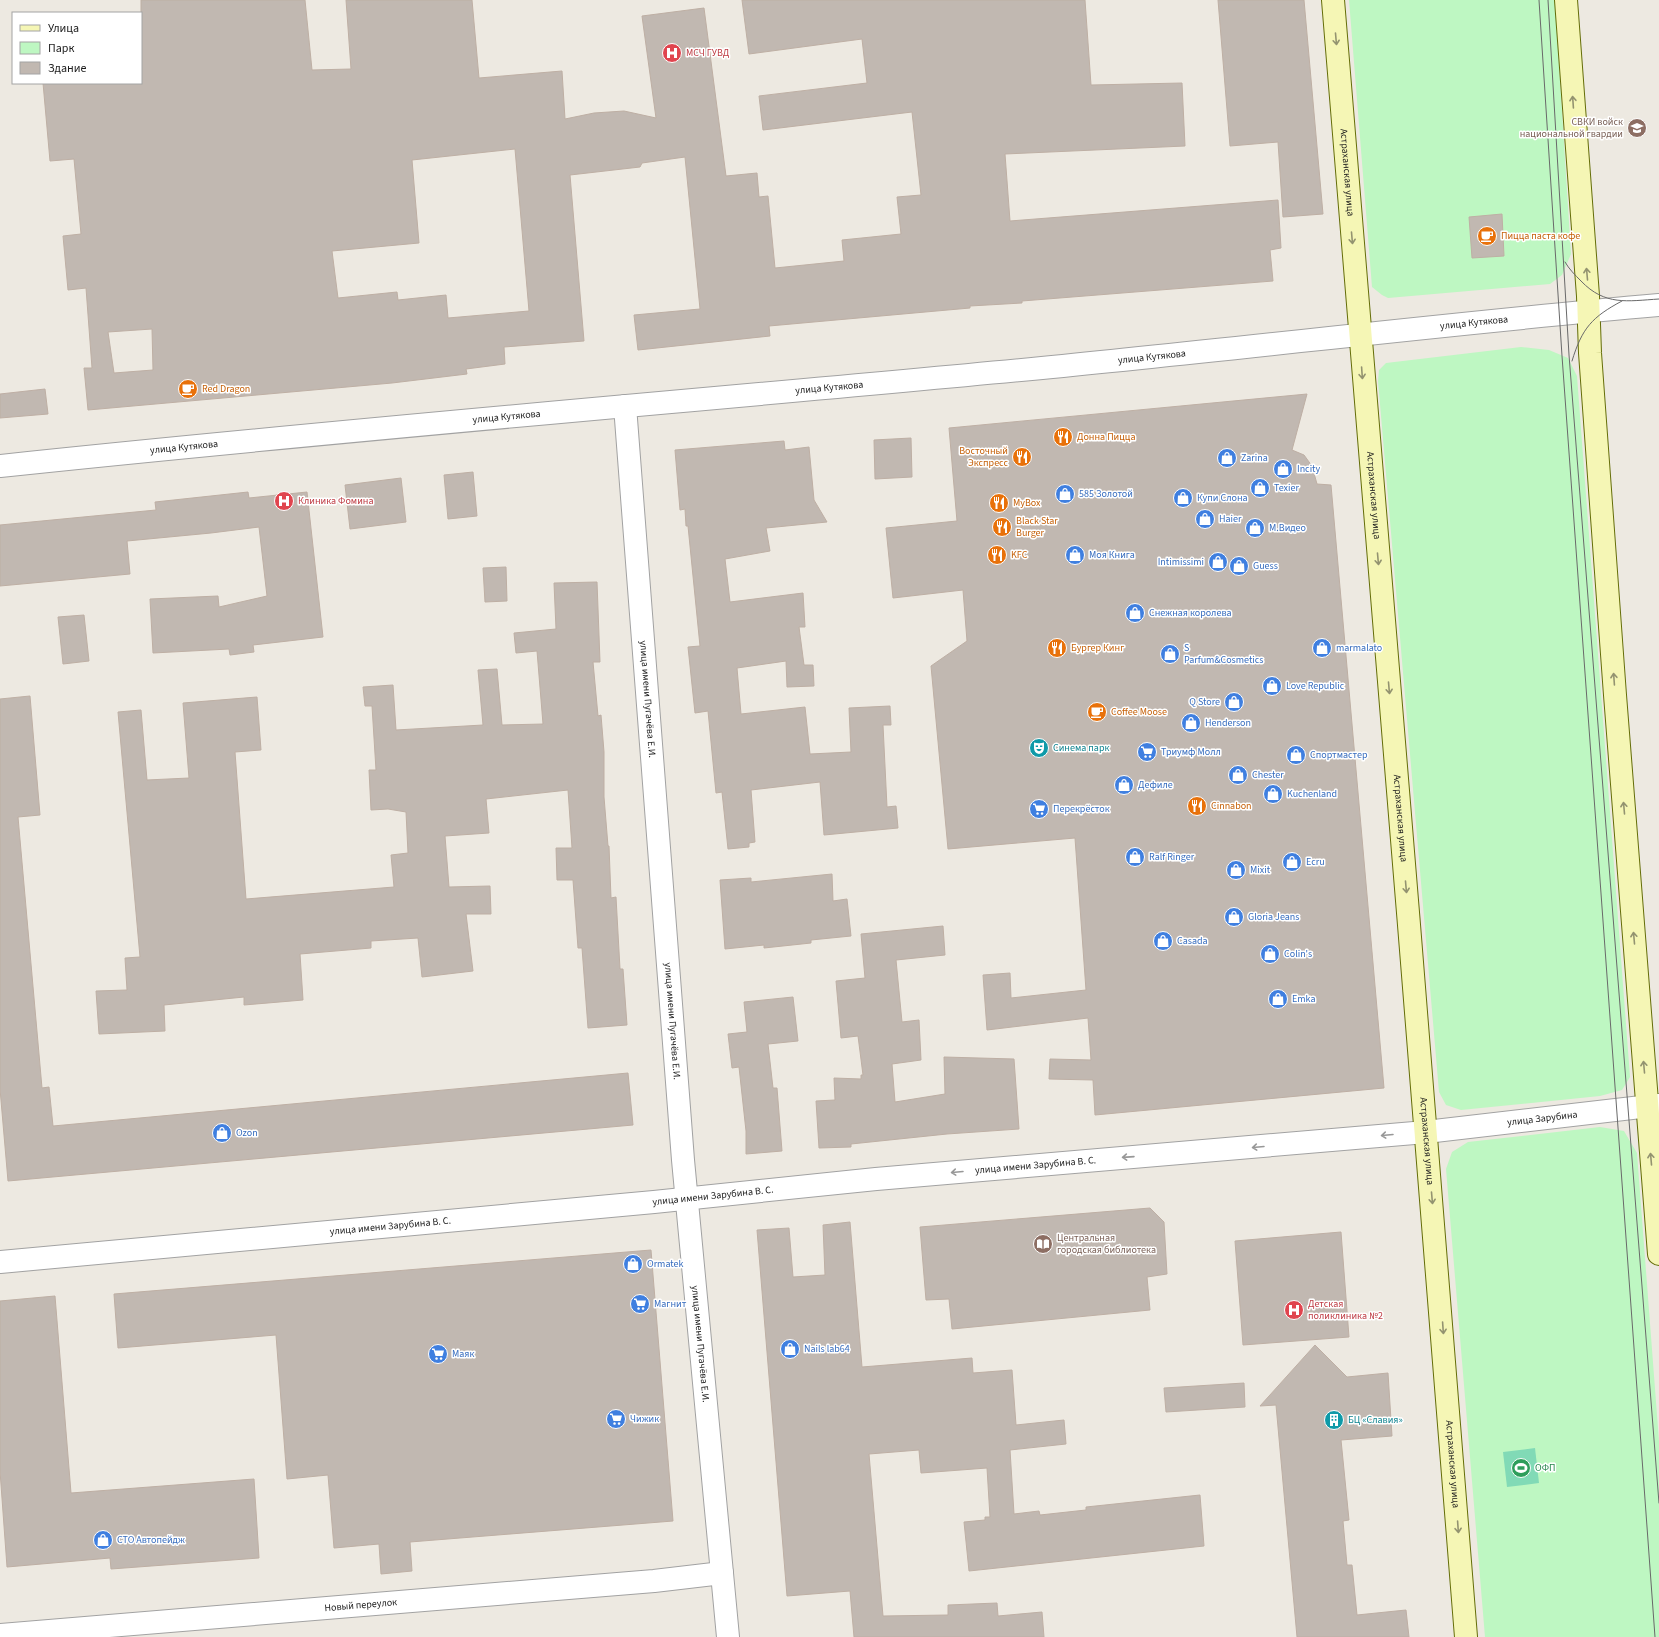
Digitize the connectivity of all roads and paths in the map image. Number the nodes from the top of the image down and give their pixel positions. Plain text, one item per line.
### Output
1 (1333, 0) edge
2 (1566, 0) edge
3 (1659, 305) edge
4 (1589, 313) junction
5 (1359, 334) junction
6 (625, 406) junction
7 (0, 466) edge
8 (1653, 1106) edge
9 (1426, 1132) junction
10 (686, 1199) junction
11 (1659, 1254) edge
12 (0, 1262) edge
13 (722, 1573) junction
14 (0, 1635) edge
15 (728, 1637) edge
16 (1466, 1637) edge

1 -> 5 main road, Астраханская улица
4 -> 2 main road
3 - 4 street, улица Кутякова
4 - 5 street, улица Кутякова
8 -> 4 main road
5 - 6 street, улица Кутякова
5 -> 9 main road, Астраханская улица
6 - 7 street, улица Кутякова
6 - 10 street, улица имени Пугачёва Е.И.
8 - 9 street, улица Зарубина
11 -> 8 main road
9 -> 10 street, улица имени Зарубина В. С.
9 -> 16 main road, Астраханская улица
10 - 12 street, улица имени Зарубина В. С.
10 - 13 street, улица имени Пугачёва Е.И.
13 - 14 street, Новый переулок
13 - 15 street, улица имени Пугачёва Е.И.

